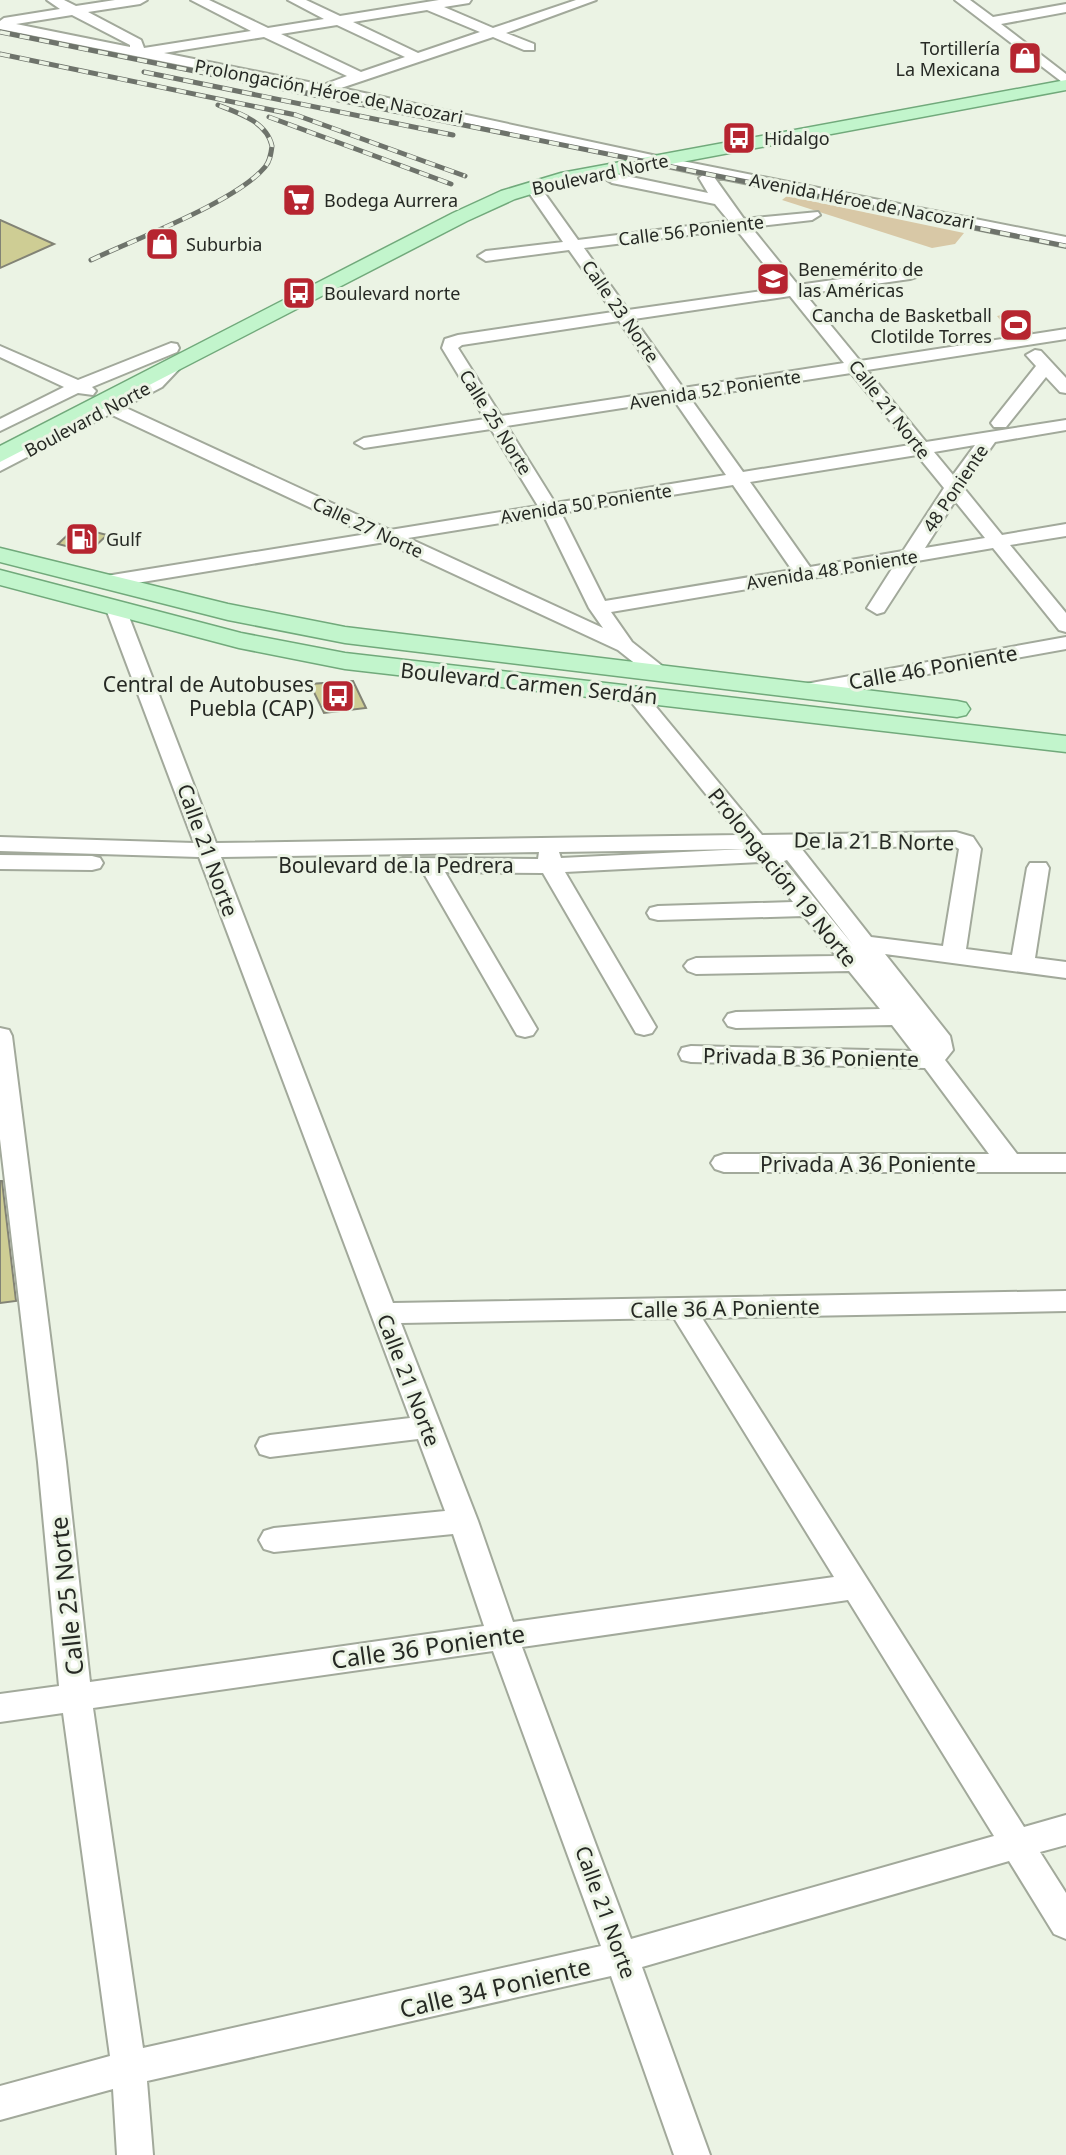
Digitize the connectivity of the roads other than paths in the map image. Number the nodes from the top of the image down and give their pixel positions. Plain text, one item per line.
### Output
1 (54, 0) edge
2 (140, 0) edge
3 (198, 0) edge
4 (295, 0) edge
5 (464, 0) edge
6 (589, 0) edge
7 (962, 0) edge
8 (422, 3) edge
9 (1066, 8) edge
10 (74, 10) junction
11 (338, 19) junction
12 (990, 22) junction
13 (0, 24) edge
14 (265, 32) junction
15 (495, 33) junction
16 (529, 47) dead end
17 (139, 53) junction
18 (418, 58) junction
19 (360, 77) junction
20 (1063, 78) edge
21 (322, 90) junction
22 (645, 158) junction
23 (612, 178) dead end
24 (707, 178) junction
25 (533, 187) junction
26 (720, 200) junction
27 (741, 224) junction
28 (1066, 242) edge
29 (575, 245) junction
30 (486, 256) dead end
31 (911, 274) dead end
32 (796, 292) junction
33 (625, 316) junction
34 (1066, 334) edge
35 (1024, 341) junction
36 (0, 351) edge
37 (171, 358) junction
38 (856, 366) junction
39 (1045, 366) junction
40 (1066, 388) edge
41 (82, 389) junction
42 (679, 394) junction
43 (111, 408) junction
44 (496, 423) junction
45 (1066, 425) edge
46 (0, 426) edge
47 (995, 431) junction
48 (0, 436) edge
49 (364, 443) dead end
50 (921, 450) junction
51 (0, 455) edge
52 (0, 466) edge
53 (738, 478) junction
54 (954, 487) junction
55 (549, 508) junction
56 (1066, 530) edge
57 (385, 536) junction
58 (997, 541) junction
59 (0, 555) edge
60 (911, 555) junction
61 (804, 573) junction
62 (0, 577) edge
63 (106, 582) junction
64 (598, 608) junction
65 (877, 608) dead end
66 (116, 609) junction
67 (1066, 626) edge
68 (1066, 643) edge
69 (625, 646) junction
70 (671, 682) junction
71 (800, 691) junction
72 (635, 694) junction
73 (1066, 722) edge
74 (1066, 744) edge
75 (0, 845) edge
76 (787, 846) junction
77 (759, 848) junction
78 (549, 856) junction
79 (209, 858) junction
80 (0, 862) edge
81 (430, 865) junction
82 (1038, 868) dead end
83 (810, 909) junction
84 (658, 913) dead end
85 (860, 953) junction
86 (953, 955) junction
87 (1022, 964) junction
88 (696, 965) dead end
89 (1066, 970) edge
90 (899, 1017) junction
91 (736, 1020) dead end
92 (644, 1027) dead end
93 (525, 1028) dead end
94 (0, 1037) edge
95 (691, 1054) dead end
96 (930, 1060) junction
97 (724, 1163) dead end
98 (1066, 1163) edge
99 (1011, 1164) junction
100 (1066, 1301) edge
101 (682, 1308) junction
102 (383, 1313) junction
103 (427, 1427) junction
104 (271, 1446) dead end
105 (463, 1521) junction
106 (274, 1540) dead end
107 (856, 1586) junction
108 (501, 1635) junction
109 (76, 1697) junction
110 (0, 1708) edge
111 (1066, 1830) edge
112 (1016, 1846) junction
113 (1066, 1923) edge
114 (623, 1957) junction
115 (129, 2068) junction
116 (0, 2103) edge
117 (135, 2155) edge
118 (692, 2155) edge

1 - 10 street
2 - 10 street
3 - 14 street
4 - 11 street
5 - 8 street
6 - 15 street
7 - 12 street
8 - 11 street
8 - 15 street
9 - 12 street
10 - 13 street
10 - 17 street
11 - 14 street
11 - 18 street
12 - 20 street
13 - 17 street, Prolongación Héroe de Nacozari
14 - 17 street
14 - 19 street
15 - 16 street
15 - 18 street
17 - 21 street, Prolongación Héroe de Nacozari
18 - 19 street
19 - 21 street
20 - 22 main road, Boulevard Norte
20 - 22 main road, Boulevard Norte
21 - 22 street, Prolongación Héroe de Nacozari
22 - 24 street
22 - 25 main road, Boulevard Norte
22 - 28 street, Avenida Héroe de Nacozari
22 - 37 main road, Boulevard Norte
23 - 26 street
24 - 26 street, Calle 21 Norte
24 - 27 street, Calle 56 Poniente
25 - 29 street, Calle 23 Norte
25 - 37 main road, Boulevard Norte
26 - 27 street, Calle 21 Norte
27 - 29 street, Calle 56 Poniente
27 - 32 street, Calle 21 Norte
29 - 30 street, Calle 56 Poniente
29 - 33 street, Calle 23 Norte
31 - 32 street
32 - 33 street
32 - 38 street, Calle 21 Norte
33 - 42 street, Calle 23 Norte
33 - 44 street, Calle 25 Norte
34 - 35 street, Avenida 52 Poniente
35 - 38 street, Avenida 52 Poniente
35 - 39 street
36 - 41 street
37 - 41 main road, Boulevard Norte
37 - 43 street, Boulevard Norte
37 - 51 main road, Boulevard Norte
38 - 42 street, Avenida 52 Poniente
38 - 50 street, Calle 21 Norte
39 - 40 street
39 - 47 street, 48 Poniente
41 - 46 street, Boulevard Norte
41 - 48 main road, Boulevard Norte
42 - 44 street, Avenida 52 Poniente
42 - 53 street, Calle 23 Norte
43 - 52 street, Boulevard Norte
43 - 57 street, Calle 27 Norte
44 - 49 street, Avenida 52 Poniente
44 - 55 street, Calle 25 Norte
45 - 47 street, Avenida 50 Poniente
47 - 50 street, Avenida 50 Poniente
47 - 54 street, 48 Poniente
50 - 53 street, Avenida 50 Poniente
50 - 54 street, Calle 21 Norte
53 - 55 street, Avenida 50 Poniente
53 - 61 street, Calle 23 Norte
54 - 58 street, Calle 21 Norte
54 - 60 street, 48 Poniente
55 - 57 street, Avenida 50 Poniente
55 - 64 street, Calle 25 Norte
56 - 58 street, Avenida 48 Poniente
57 - 63 street, Avenida 50 Poniente
57 - 69 street, Calle 27 Norte
58 - 60 street, Avenida 48 Poniente
58 - 67 street, Calle 21 Norte
59 - 63 main road, Boulevard Carmen Serdán
60 - 61 street, Avenida 48 Poniente
60 - 65 street, 48 Poniente
61 - 64 street, Avenida 48 Poniente
62 - 66 main road, Boulevard Carmen Serdán
63 - 70 main road, Boulevard Carmen Serdán
64 - 69 street, Calle 25 Norte
66 - 72 main road, Boulevard Carmen Serdán
66 - 79 street, Calle 21 Norte
68 - 71 street, Calle 46 Poniente
69 - 70 street, Calle 25 Norte
70 - 71 main road, Boulevard Carmen Serdán
70 - 72 main road, Boulevard Carmen Serdán
70 - 74 main road, Boulevard Carmen Serdán
71 - 73 main road, Boulevard Carmen Serdán
72 - 77 street, Prolongación 19 Norte
75 - 79 street, Boulevard de la Pedrera
76 - 77 street, Boulevard de la Pedrera
76 - 85 street, Prolongación 19 Norte
76 - 86 street, De la 21 B Norte
77 - 78 street, Boulevard de la Pedrera
77 - 83 street, Prolongación 19 Norte
78 - 79 street, Boulevard de la Pedrera
78 - 81 street, Boulevard de la Pedrera
78 - 92 street
79 - 80 street, Boulevard de la Pedrera
79 - 81 street, Boulevard de la Pedrera
79 - 102 street, Calle 21 Norte
81 - 93 street
82 - 87 street
83 - 84 street
83 - 85 street, Prolongación 19 Norte
85 - 86 street
85 - 88 street
85 - 90 street, Prolongación 19 Norte
85 - 96 street, Prolongación 19 Norte
86 - 87 street
87 - 89 street
90 - 91 street
90 - 96 street, Prolongación 19 Norte
94 - 109 street, Calle 25 Norte
95 - 96 street, Privada B 36 Poniente
96 - 99 street, Prolongación 19 Norte
97 - 99 street, Privada A 36 Poniente
98 - 99 street, Privada A 36 Poniente
100 - 101 street, Calle 36 A Poniente
101 - 102 street, Calle 36 A Poniente
101 - 107 street
102 - 103 street, Calle 21 Norte
103 - 104 street
103 - 105 street, Calle 21 Norte
105 - 106 street
105 - 108 street, Calle 21 Norte
107 - 108 street, Calle 36 Poniente
107 - 112 street
108 - 109 street, Calle 36 Poniente
108 - 114 street, Calle 21 Norte
109 - 110 street, Calle 36 Poniente
109 - 115 street, Calle 25 Norte
111 - 112 street, Calle 34 Poniente
112 - 113 street
112 - 114 street, Calle 34 Poniente
114 - 115 street, Calle 34 Poniente
114 - 118 street, Calle 21 Norte
115 - 116 street, Calle 34 Poniente
115 - 117 street, Calle 25 Norte

